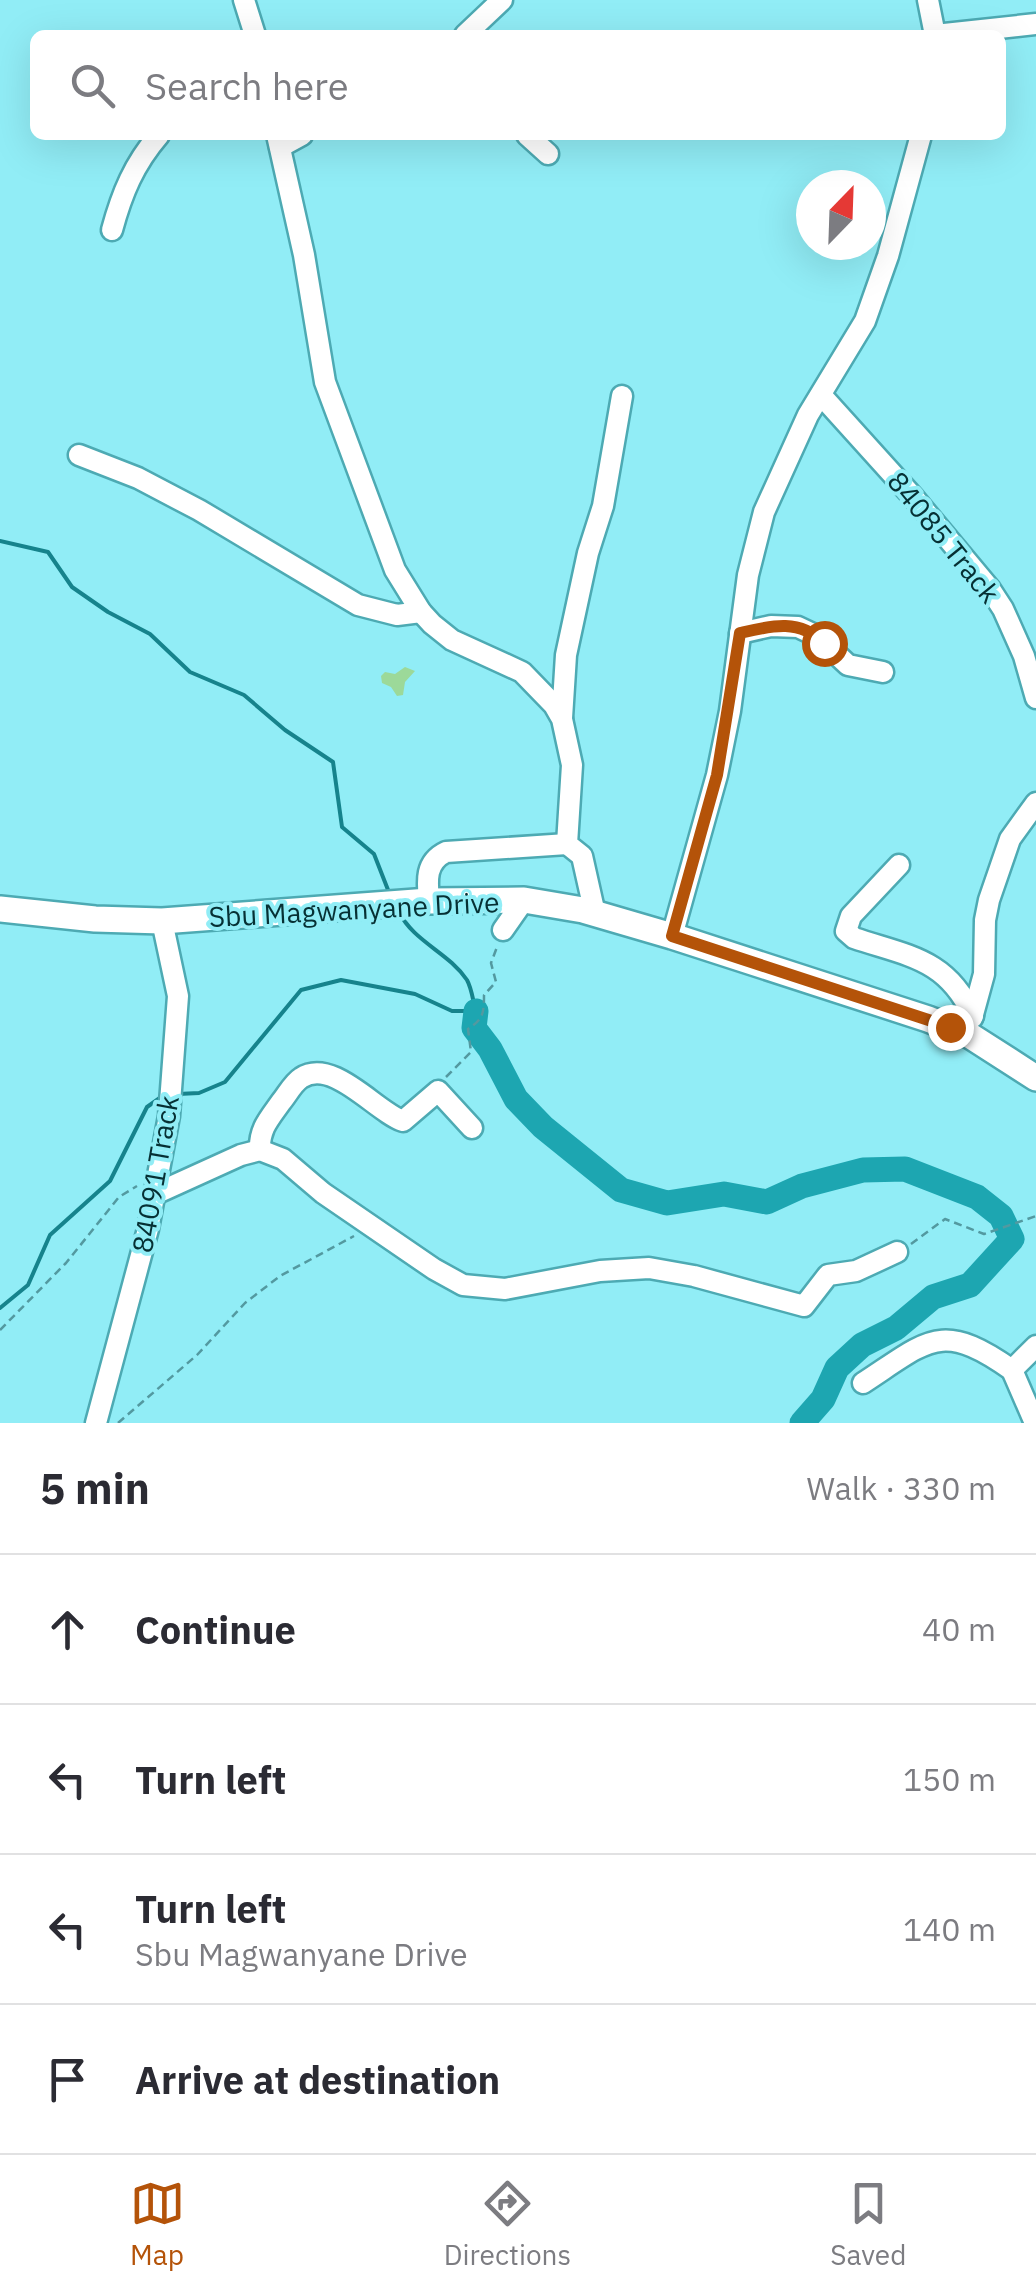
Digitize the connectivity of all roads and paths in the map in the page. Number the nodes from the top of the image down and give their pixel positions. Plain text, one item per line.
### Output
1 (244, 0) edge
2 (502, 0) edge
3 (928, 0) edge
4 (1036, 24) edge
5 (251, 30) edge
6 (470, 30) edge
7 (933, 30) edge
8 (980, 30) edge
9 (155, 140) edge
10 (533, 140) edge
11 (921, 140) edge
12 (279, 141) edge
13 (548, 154) dead end
14 (112, 230) dead end
15 (821, 395) junction
16 (622, 396) dead end
17 (79, 455) dead end
18 (421, 612) junction
19 (1036, 626) edge
20 (740, 633) junction
21 (1014, 636) junction
22 (882, 672) dead end
23 (1036, 698) edge
24 (562, 719) junction
25 (1036, 803) edge
26 (567, 844) junction
27 (900, 865) dead end
28 (524, 900) junction
29 (424, 902) junction
30 (0, 909) edge
31 (595, 914) junction
32 (162, 921) junction
33 (503, 930) joint
34 (672, 936) junction
35 (971, 1025) junction
36 (1036, 1078) edge
37 (438, 1091) junction
38 (472, 1128) dead end
39 (260, 1150) junction
40 (159, 1171) junction
41 (155, 1194) junction
42 (1036, 1216) edge
43 (372, 1226) junction
44 (896, 1252) joint
45 (0, 1330) edge
46 (1036, 1346) edge
47 (1012, 1370) junction
48 (863, 1383) dead end
49 (96, 1423) edge
50 (118, 1423) edge
51 (1035, 1423) edge

1 - 5 street
2 - 6 street
3 - 7 street
4 - 8 street
9 - 14 street
10 - 13 street
11 - 15 street
12 - 18 street
15 - 20 street
15 - 21 street, 84085 Track
16 - 24 street
17 - 18 street
18 - 24 street
19 - 21 street
20 - 22 street
20 - 34 street
21 - 23 street, 84085 Track
24 - 26 street
25 - 35 street
26 - 29 street
26 - 31 street
27 - 35 street
28 - 29 main road, Sbu Magwanyane Drive
28 - 31 main road, Sbu Magwanyane Drive
28 - 33 street
29 - 32 main road, Sbu Magwanyane Drive
30 - 32 main road, Sbu Magwanyane Drive
31 - 34 main road, Sbu Magwanyane Drive
32 - 40 street, 84091 Track
33 - 37 path
34 - 35 main road, Sbu Magwanyane Drive
35 - 36 main road, Sbu Magwanyane Drive
37 - 38 street
37 - 39 street
39 - 41 street
39 - 43 street
40 - 41 street, 84091 Track
40 - 45 path
41 - 49 street, 84091 Track
42 - 44 path
43 - 44 street
43 - 50 path
46 - 47 street
47 - 48 street
47 - 51 street

